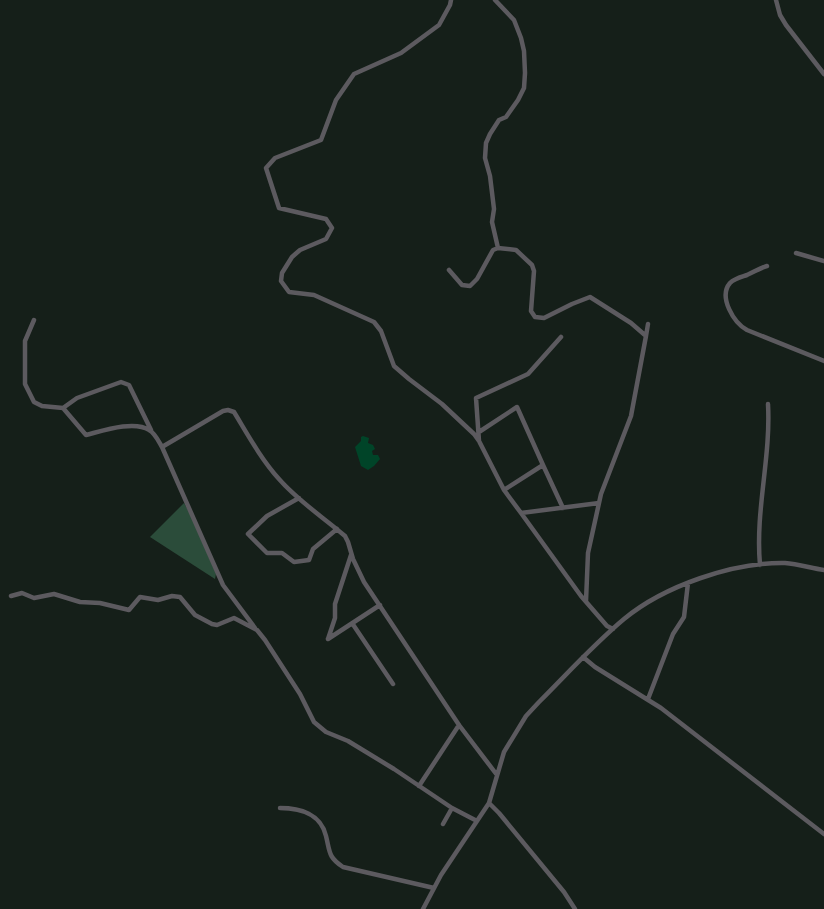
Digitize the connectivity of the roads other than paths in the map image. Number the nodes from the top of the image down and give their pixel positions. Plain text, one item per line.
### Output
1 (451, 0) edge
2 (495, 0) edge
3 (776, 0) edge
4 (824, 74) edge
5 (498, 248) junction
6 (796, 253) dead end
7 (824, 261) edge
8 (767, 266) dead end
9 (449, 270) dead end
10 (34, 320) dead end
11 (648, 324) dead end
12 (646, 336) junction
13 (561, 337) dead end
14 (824, 361) edge
15 (768, 404) dead end
16 (63, 408) junction
17 (151, 430) junction
18 (479, 432) junction
19 (479, 441) junction
20 (162, 447) junction
21 (543, 465) junction
22 (504, 490) junction
23 (299, 498) junction
24 (599, 503) junction
25 (563, 508) junction
26 (521, 513) junction
27 (337, 529) junction
28 (351, 554) junction
29 (760, 565) junction
30 (824, 570) edge
31 (688, 583) junction
32 (11, 596) dead end
33 (586, 601) junction
34 (380, 604) junction
35 (352, 623) junction
36 (257, 630) junction
37 (612, 630) junction
38 (583, 657) junction
39 (393, 684) dead end
40 (648, 699) junction
41 (459, 725) junction
42 (498, 775) junction
43 (419, 786) junction
44 (489, 803) junction
45 (280, 808) dead end
46 (452, 808) junction
47 (477, 821) junction
48 (443, 824) dead end
49 (824, 834) edge
50 (434, 888) junction
51 (423, 909) edge
52 (575, 909) edge

1 - 19 street
2 - 5 street
3 - 4 street
5 - 9 street
5 - 12 street
6 - 7 street
8 - 14 street
10 - 16 street
11 - 12 street
12 - 24 street
13 - 18 street
15 - 29 street
16 - 17 street
16 - 17 street
17 - 20 street
18 - 19 street
18 - 21 street
19 - 22 street
20 - 23 street
20 - 36 street
21 - 22 street
21 - 25 street
22 - 26 street
23 - 27 street
23 - 27 street
24 - 25 street
24 - 33 street
25 - 26 street
26 - 33 street
27 - 28 street
28 - 34 street
28 - 35 street
29 - 30 street
29 - 31 street
31 - 37 street
31 - 40 street
32 - 36 street
33 - 37 street
34 - 35 street
34 - 41 street
35 - 39 street
36 - 43 street
37 - 38 street
38 - 40 street
38 - 42 street
40 - 49 street
41 - 42 street
41 - 43 street
42 - 44 street
43 - 46 street
44 - 47 street
44 - 52 street
45 - 50 street
46 - 47 street
46 - 48 street
47 - 50 street
50 - 51 street

